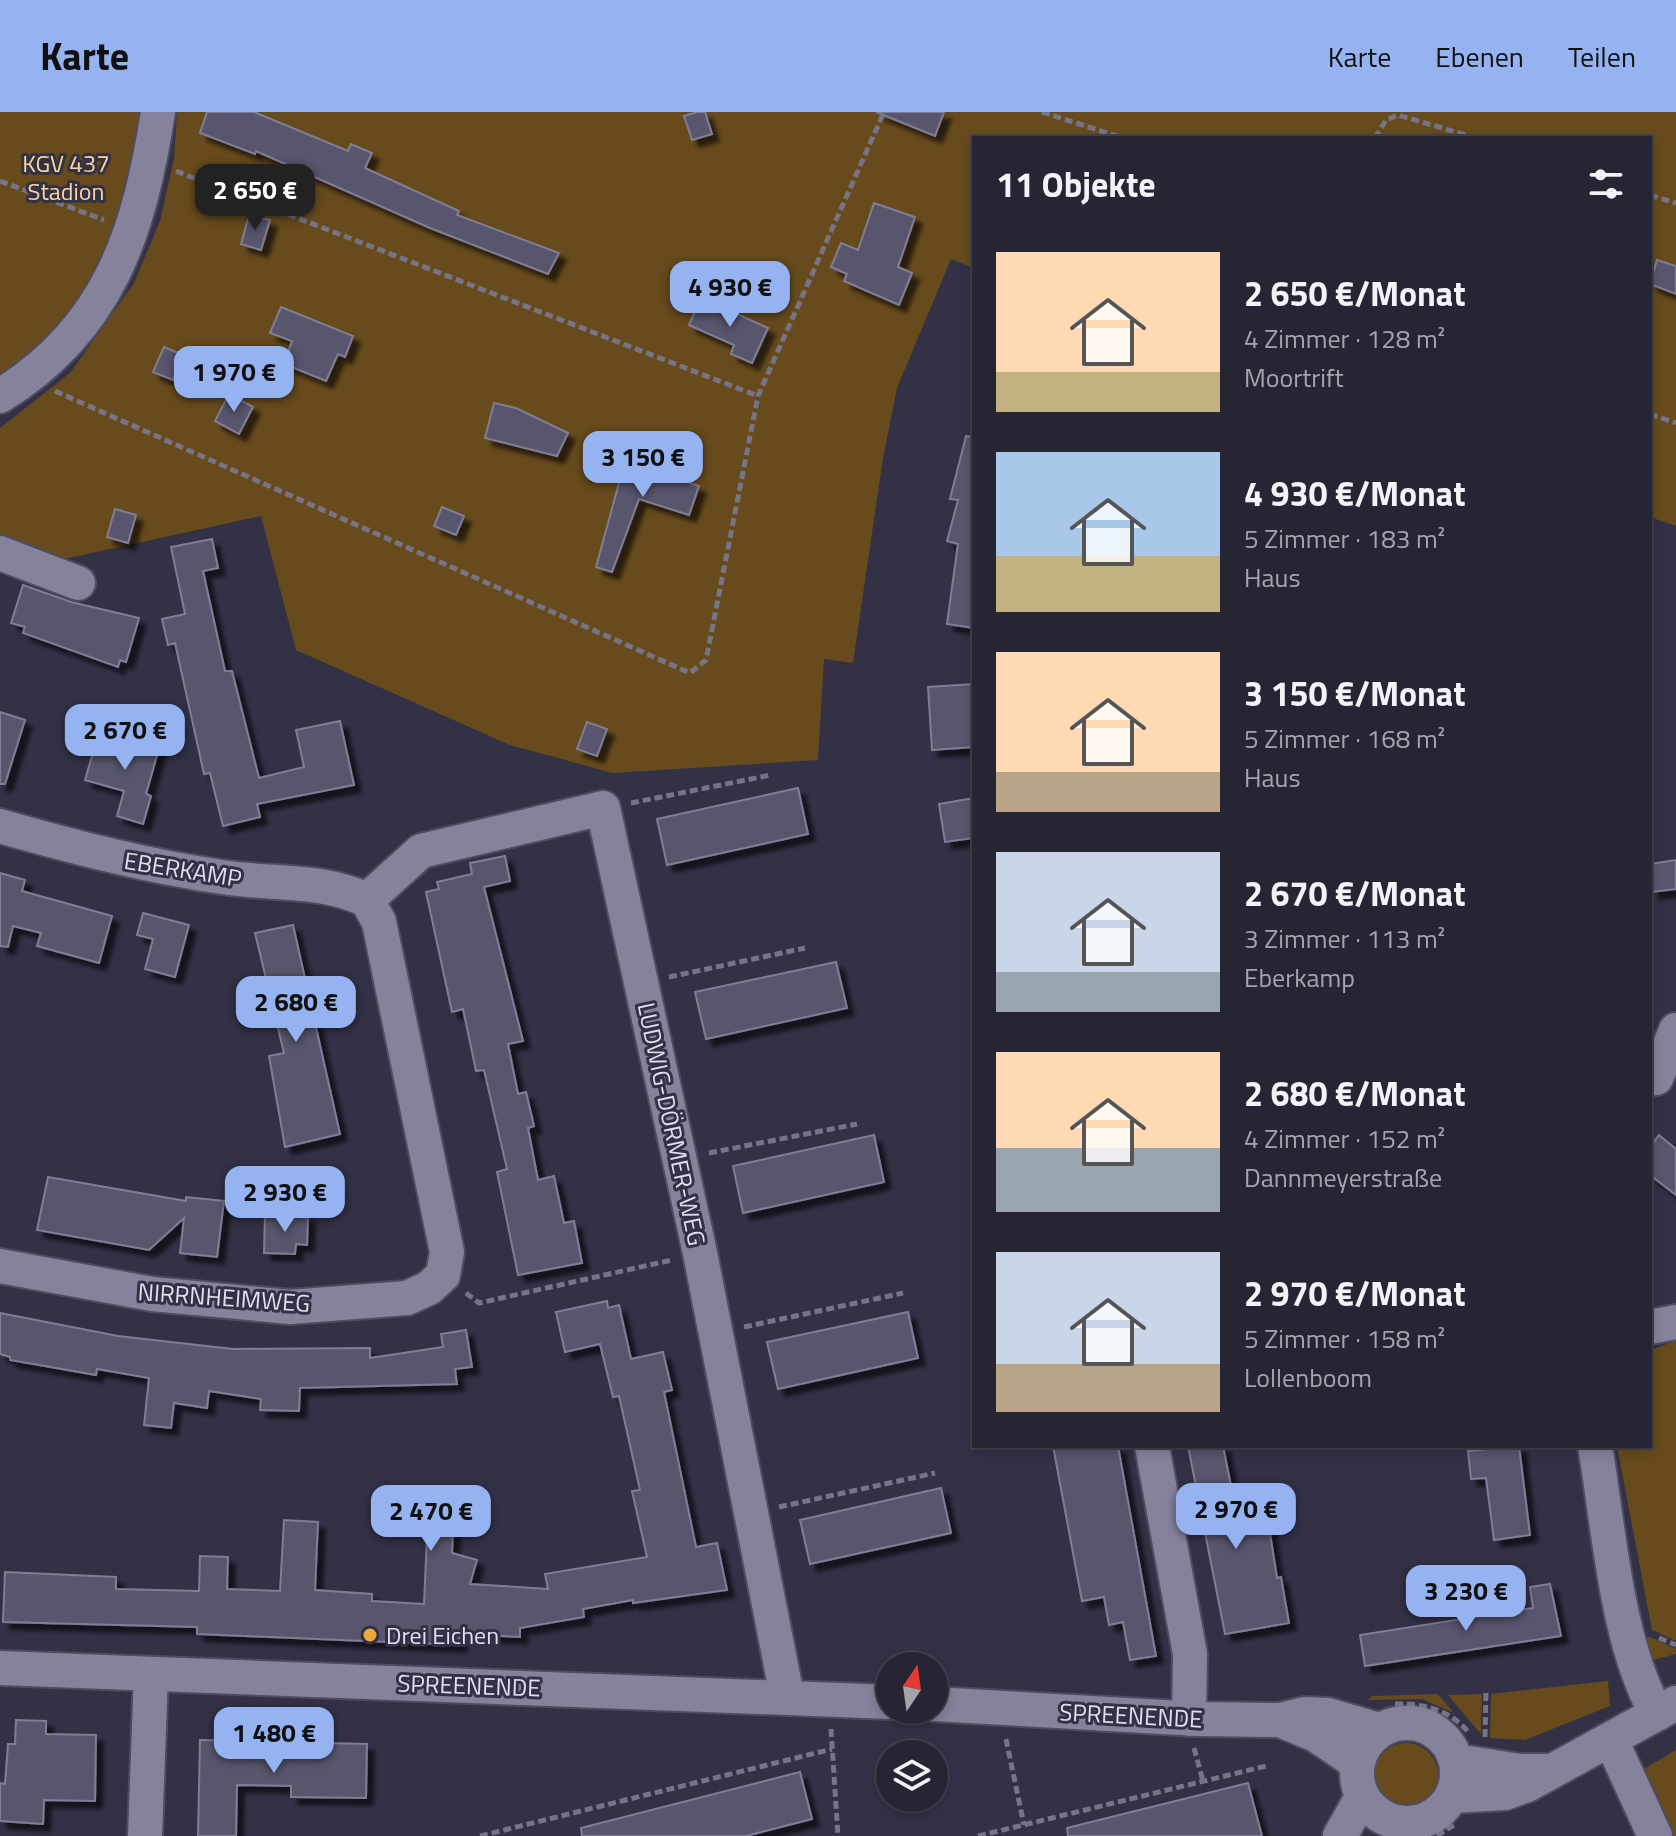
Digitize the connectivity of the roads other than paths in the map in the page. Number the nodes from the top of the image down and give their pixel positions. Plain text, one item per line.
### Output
1 (158, 112) edge
2 (14, 388) edge
3 (0, 553) edge
4 (78, 583) dead end
5 (0, 826) edge
6 (367, 900) junction
7 (1676, 1030) edge
8 (1652, 1079) edge
9 (0, 1266) edge
10 (1676, 1322) edge
11 (1652, 1327) edge
12 (1152, 1448) edge
13 (1595, 1448) edge
14 (0, 1668) edge
15 (151, 1674) junction
16 (787, 1696) junction
17 (876, 1701) edge
18 (948, 1705) edge
19 (1666, 1708) edge
20 (1383, 1718) junction
21 (1189, 1719) junction
22 (1280, 1720) junction
23 (1611, 1740) junction
24 (1470, 1753) junction
25 (1357, 1763) junction
26 (1550, 1771) junction
27 (1452, 1796) junction
28 (1362, 1797) junction
29 (1388, 1829) edge
30 (145, 1836) edge
31 (1340, 1836) edge
32 (1655, 1836) edge

1 - 2 street
3 - 4 street
5 - 6 street, EBERKAMP
6 - 9 street, NIRRNHEIMWEG
6 - 16 street, LUDWIG-DÖRMER-WEG
7 - 8 street
10 - 11 street
12 - 21 street
13 - 19 street
14 - 15 street, SPREENENDE
15 - 16 street, SPREENENDE
15 - 30 street
16 - 17 street, SPREENENDE
18 - 21 street, SPREENENDE
19 - 23 street
20 - 22 street, SPREENENDE
20 - 24 street
20 - 25 street
21 - 22 street, SPREENENDE
22 - 25 street, SPREENENDE
23 - 26 street
23 - 32 street
24 - 26 street
24 - 27 street
25 - 28 street
26 - 27 street
27 - 29 street
28 - 29 street
28 - 31 street

